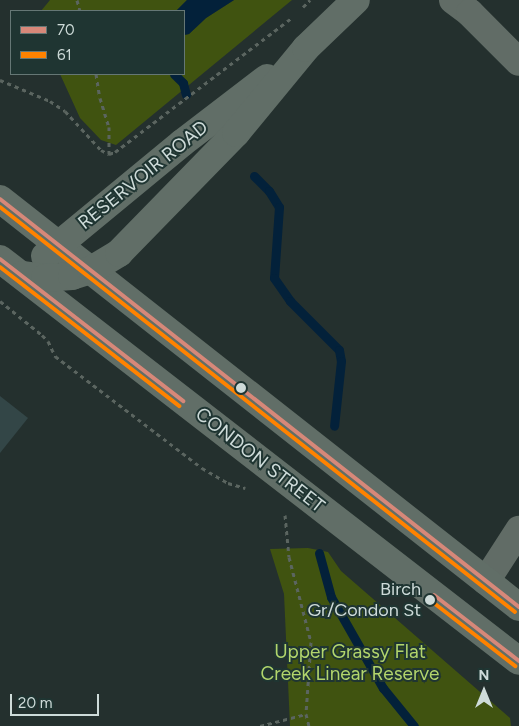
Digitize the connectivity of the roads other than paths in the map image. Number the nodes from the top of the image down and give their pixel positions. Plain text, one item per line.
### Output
1 (356, 0) edge
2 (453, 0) edge
3 (306, 48) junction
4 (519, 62) edge
5 (0, 199) edge
6 (58, 244) junction
7 (0, 259) edge
8 (91, 270) junction
9 (22, 275) junction
10 (519, 530) edge
11 (486, 581) junction
12 (519, 607) edge
13 (519, 661) edge

1 - 3 main road, RESERVOIR ROAD
2 - 4 street
3 - 6 main road, RESERVOIR ROAD
3 - 8 main road, RESERVOIR ROAD
5 - 6 main road
6 - 8 main road
6 - 9 main road, RESERVOIR ROAD
7 - 9 main road, CONDON STREET
8 - 9 main road, RESERVOIR ROAD
8 - 11 main road
9 - 13 main road, CONDON STREET
10 - 11 street
11 - 12 main road

